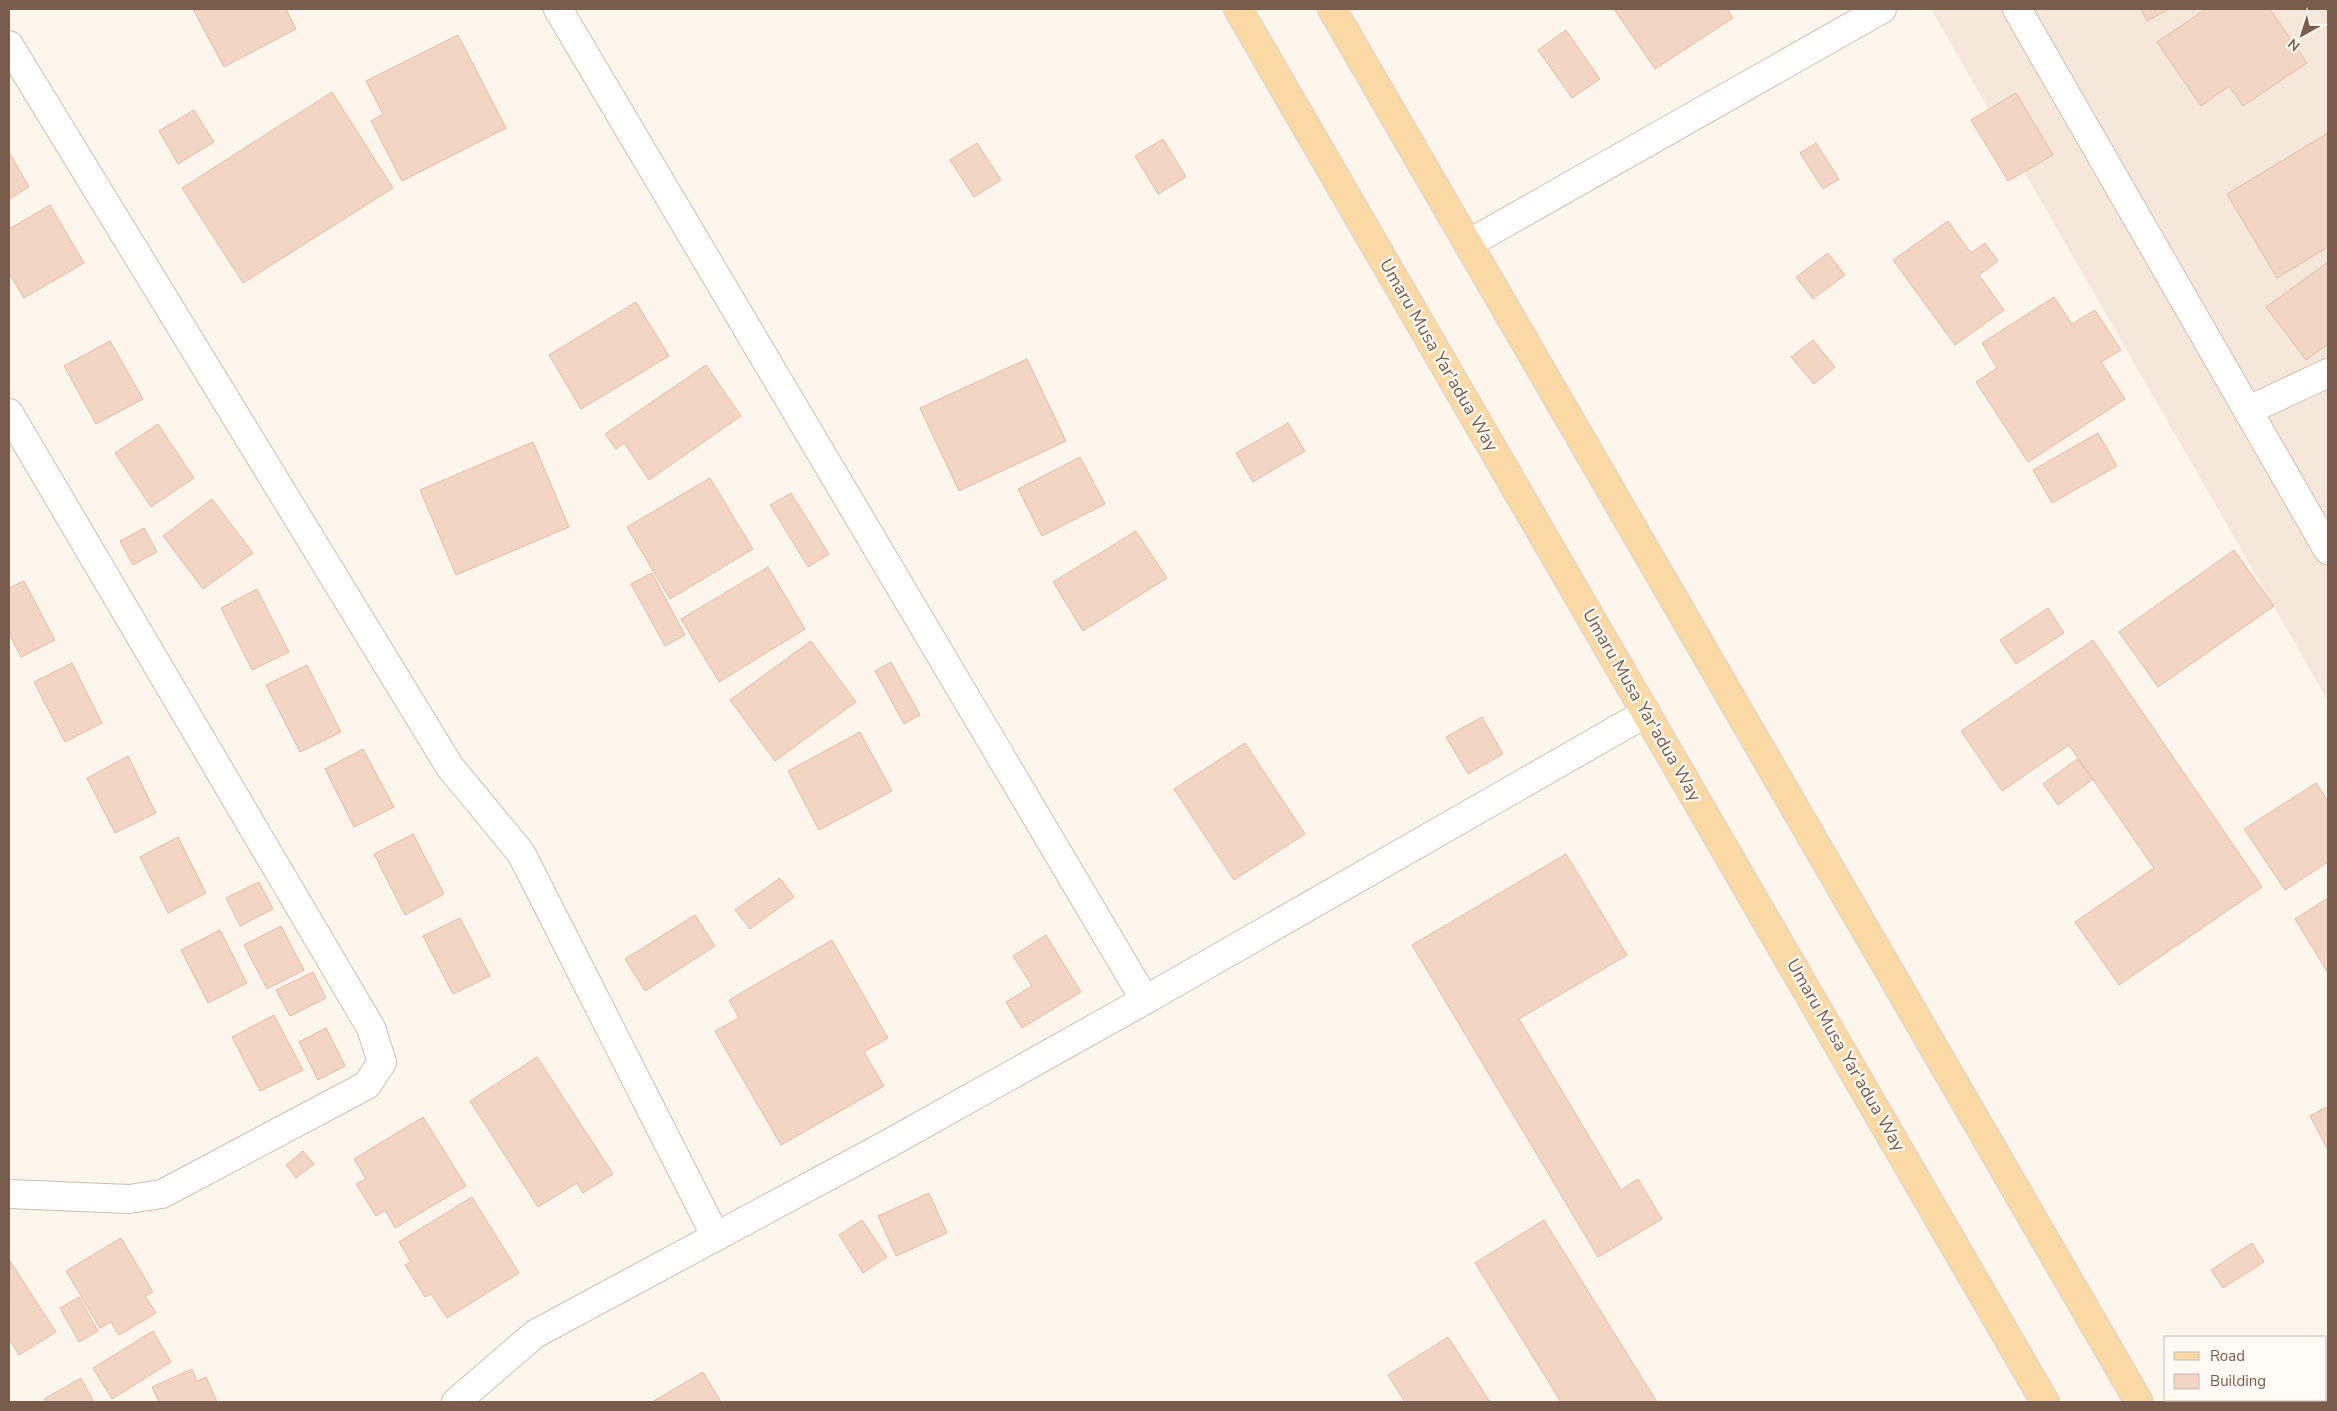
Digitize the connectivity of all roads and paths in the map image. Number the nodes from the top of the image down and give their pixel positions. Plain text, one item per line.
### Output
1 (558, 9) edge
2 (1238, 9) edge
3 (1332, 9) edge
4 (1882, 9) edge
5 (2017, 9) edge
6 (9, 45) edge
7 (1468, 244) junction
8 (2328, 373) edge
9 (2249, 410) junction
10 (9, 413) edge
11 (2328, 550) edge
12 (1646, 713) junction
13 (1145, 1000) junction
14 (9, 1194) edge
15 (716, 1236) junction
16 (456, 1402) edge
17 (2046, 1402) edge
18 (2139, 1402) edge

1 - 13 street
2 - 12 main road, Umaru Musa Yar'adua Way
3 - 7 main road
4 - 7 street
5 - 9 street
6 - 15 street
7 - 18 main road
8 - 9 street
9 - 11 street
10 - 14 street
12 - 13 street
12 - 17 main road, Umaru Musa Yar'adua Way
13 - 15 street
15 - 16 street

